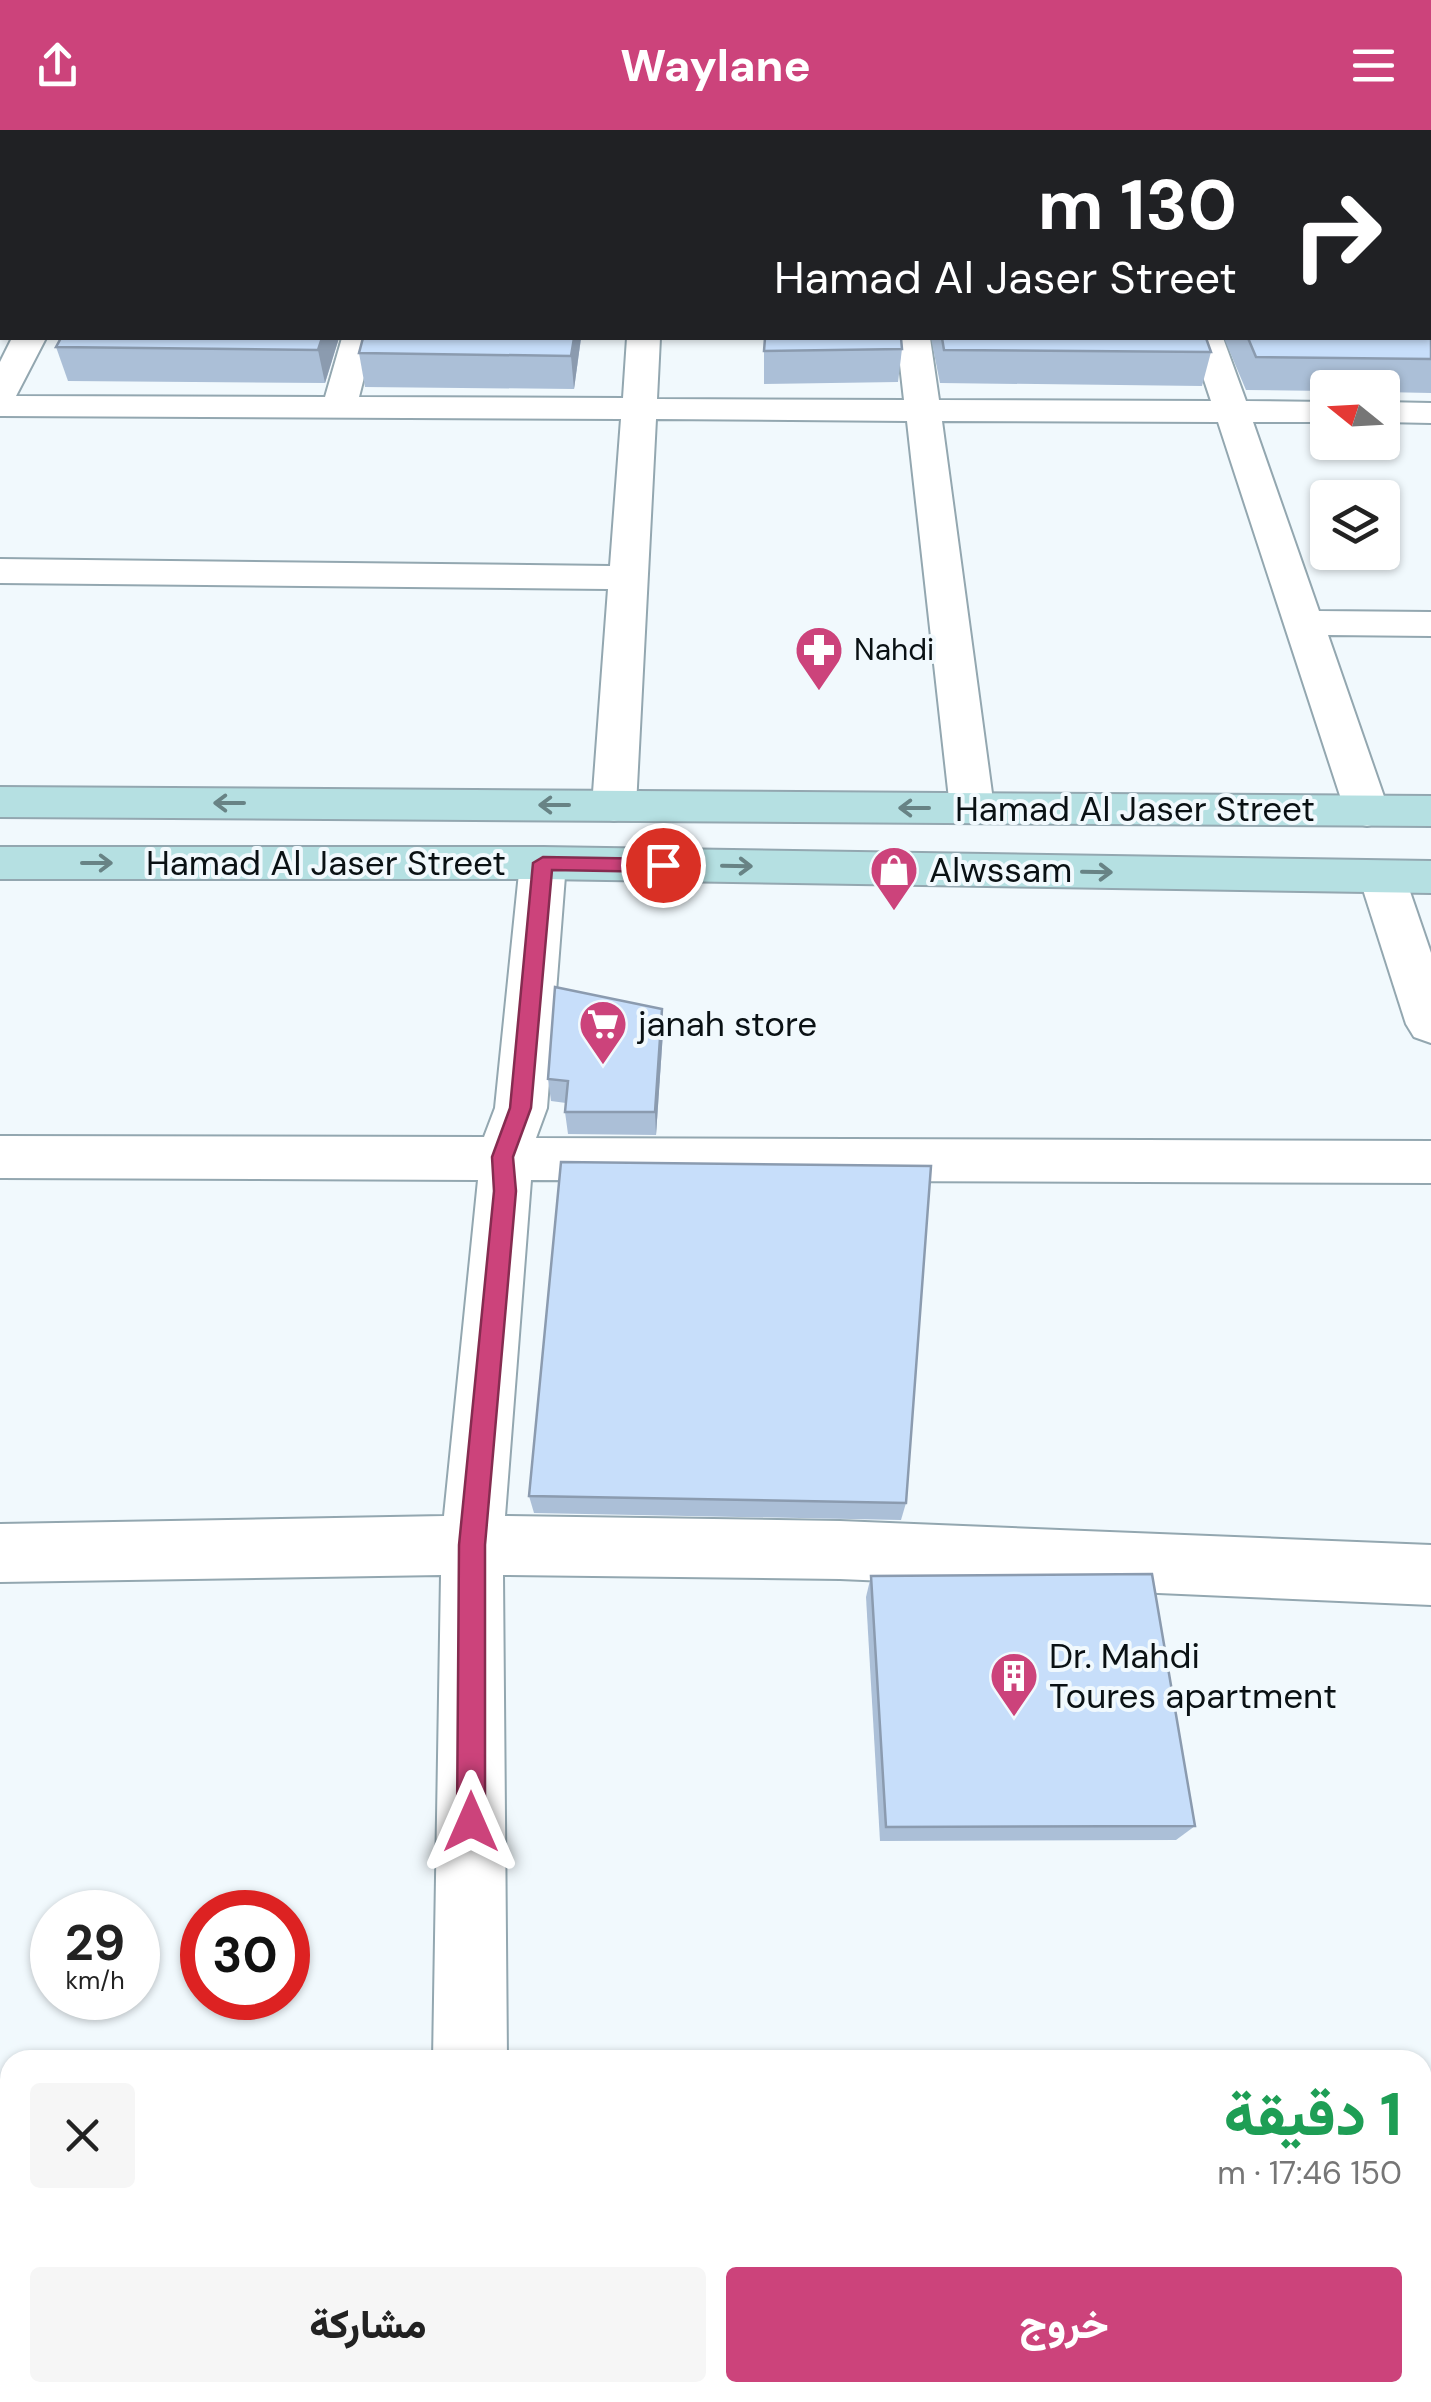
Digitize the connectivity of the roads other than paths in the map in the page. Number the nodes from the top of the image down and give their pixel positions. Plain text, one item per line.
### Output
1 (28, 340) edge
2 (357, 340) edge
3 (644, 340) edge
4 (914, 340) edge
5 (1208, 340) edge
6 (0, 394) edge
7 (0, 406) edge
8 (339, 408) junction
9 (640, 409) junction
10 (923, 410) junction
11 (1232, 412) junction
12 (1310, 412) edge
13 (1400, 412) edge
14 (1431, 412) edge
15 (0, 571) edge
16 (628, 578) junction
17 (1303, 623) junction
18 (1431, 624) edge
19 (0, 802) edge
20 (614, 806) junction
21 (972, 808) junction
22 (1367, 811) junction
23 (1431, 811) edge
24 (0, 863) edge
25 (543, 863) junction
26 (1382, 877) junction
27 (1431, 877) edge
28 (1431, 1024) edge
29 (0, 1157) edge
30 (502, 1157) junction
31 (1431, 1162) edge
32 (472, 1545) junction
33 (0, 1552) edge
34 (1431, 1575) edge
35 (470, 2050) edge

1 - 6 street
2 - 8 street
3 - 9 street
4 - 10 street
5 - 11 street
7 - 8 street
8 - 9 street
9 - 10 street
9 - 16 street
10 - 11 street
10 - 21 street
11 - 12 street
11 - 17 street
13 - 14 street
15 - 16 street
16 - 20 street
17 - 18 street
17 - 22 street
20 -> 19 street, Hamad Al Jaser Street
21 -> 20 street, Hamad Al Jaser Street
21 - 22 street, Hamad Al Jaser Street
22 - 23 street, Hamad Al Jaser Street
24 -> 25 street, Hamad Al Jaser Street
25 -> 26 street, Hamad Al Jaser Street
25 - 30 street
26 - 27 street, Hamad Al Jaser Street
26 - 28 street
29 - 30 street
30 - 31 street
30 - 32 street
32 - 33 street
32 - 34 street
32 - 35 street

